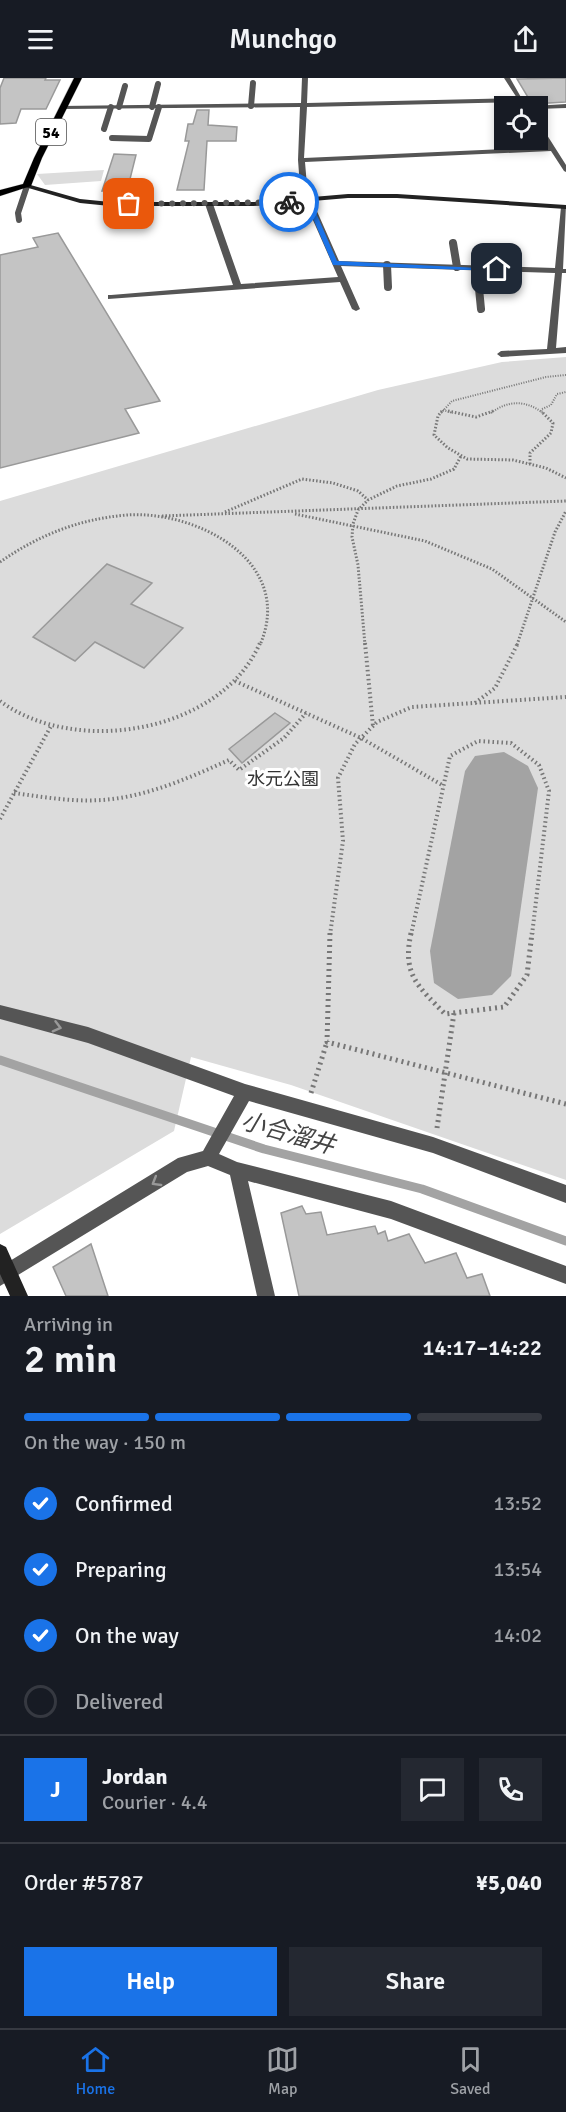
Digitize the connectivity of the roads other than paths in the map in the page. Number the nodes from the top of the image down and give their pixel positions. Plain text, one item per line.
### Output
1 (78, 78) edge
2 (305, 78) edge
3 (507, 78) edge
4 (254, 83) dead end
5 (158, 84) dead end
6 (125, 86) dead end
7 (518, 96) edge
8 (494, 101) edge
9 (251, 106) junction
10 (302, 106) junction
11 (566, 106) edge
12 (63, 107) junction
13 (115, 107) junction
14 (155, 107) junction
15 (548, 107) edge
16 (104, 129) dead end
17 (112, 138) dead end
18 (548, 141) edge
19 (553, 149) junction
20 (562, 157) edge
21 (301, 160) junction
22 (566, 170) edge
23 (27, 186) junction
24 (0, 193) edge
25 (306, 200) junction
26 (209, 204) junction
27 (566, 207) edge
28 (19, 220) dead end
29 (453, 243) dead end
30 (335, 263) junction
31 (387, 265) junction
32 (457, 267) junction
33 (477, 268) junction
34 (562, 271) edge
35 (342, 279) junction
36 (387, 286) dead end
37 (238, 287) junction
38 (111, 297) dead end
39 (356, 309) dead end
40 (481, 309) dead end
41 (551, 350) junction
42 (566, 350) edge
43 (501, 354) dead end
44 (0, 1012) edge
45 (245, 1092) junction
46 (208, 1158) junction
47 (237, 1170) junction
48 (566, 1194) edge
49 (0, 1253) edge
50 (4, 1274) edge
51 (566, 1275) edge
52 (19, 1296) edge
53 (266, 1296) edge

1 - 12 main road, 54
2 - 10 street
3 - 7 street
4 - 9 lane
5 - 14 lane
6 - 13 lane
8 - 10 street
9 - 10 street
9 - 14 street
10 - 21 street
11 - 15 street
12 - 13 street
12 - 23 main road, 54
13 - 14 street
13 - 16 lane
14 - 17 lane
18 - 19 street
19 - 20 street
19 - 21 street
20 - 22 street
21 - 25 street
23 - 24 main road
23 - 26 street
23 - 28 lane
25 - 26 street
25 - 27 street
25 - 30 street
26 - 37 street
27 - 34 street
29 - 32 lane
30 - 31 street
30 - 35 street
31 - 32 street
31 - 36 lane
32 - 33 street
33 - 34 street
33 - 40 lane
34 - 41 street
35 - 37 street
35 - 39 street
37 - 38 street
41 - 42 street
41 - 43 street
44 -> 45 street
45 - 46 street
45 - 48 street
46 - 47 street
46 -> 50 street
47 - 51 street
47 - 53 street
49 - 50 street
50 - 52 street

